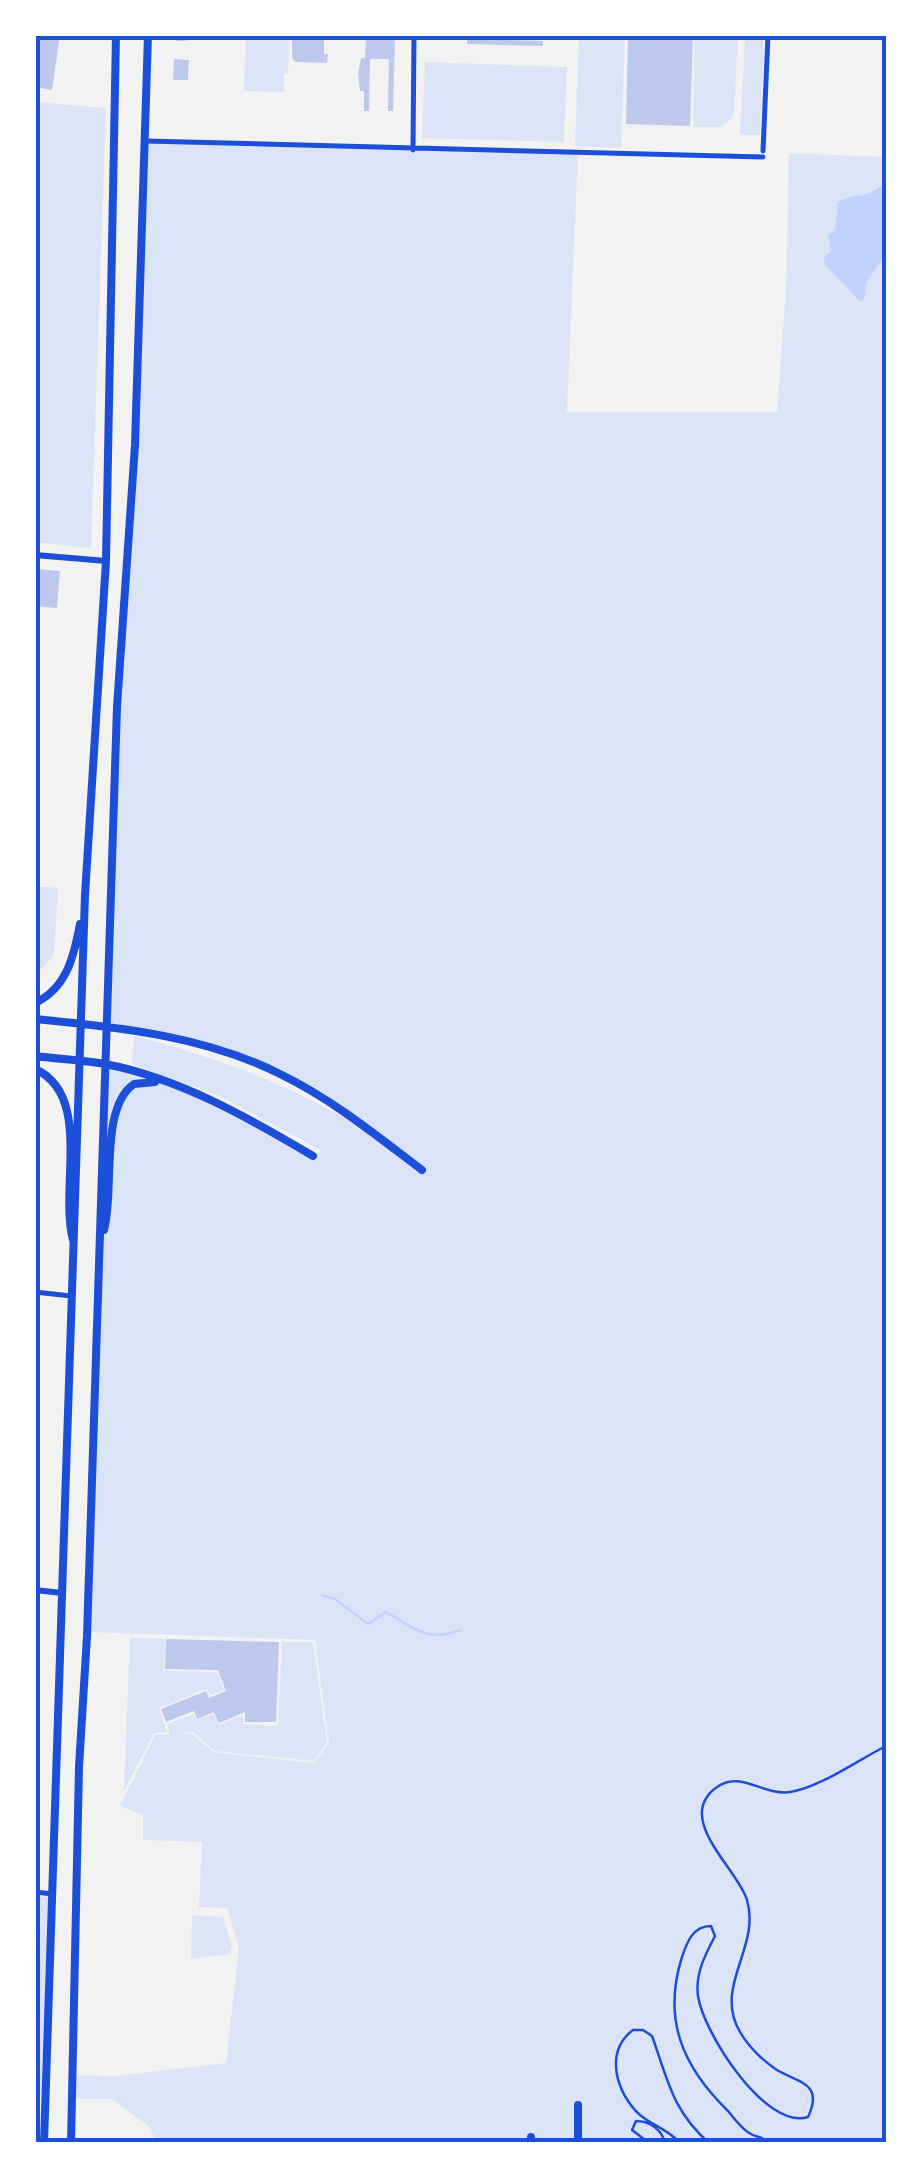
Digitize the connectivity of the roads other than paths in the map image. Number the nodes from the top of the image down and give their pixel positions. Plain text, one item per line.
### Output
1 (116, 35) edge
2 (148, 35) edge
3 (414, 35) edge
4 (768, 35) edge
5 (145, 141) junction
6 (413, 150) junction
7 (35, 555) edge
8 (106, 561) junction
9 (85, 895) junction
10 (35, 1003) edge
11 (35, 1019) edge
12 (81, 1024) junction
13 (108, 1026) junction
14 (35, 1056) edge
15 (80, 1061) junction
16 (108, 1065) junction
17 (35, 1069) edge
18 (161, 1082) junction
19 (313, 1156) dead end
20 (422, 1170) dead end
21 (100, 1250) junction
22 (76, 1256) junction
23 (35, 1292) edge
24 (74, 1296) junction
25 (35, 1590) edge
26 (62, 1592) junction
27 (35, 1892) edge
28 (53, 1894) junction
29 (578, 2105) dead end
30 (44, 2143) edge
31 (71, 2143) edge
32 (578, 2143) edge

1 - 8 main road
2 - 5 main road
3 - 6 street
4 - 6 street
5 - 6 street
5 - 13 main road
7 - 8 street
8 - 9 main road
9 - 10 main road
9 - 12 main road
11 - 12 main road
12 - 13 main road
12 - 15 main road
13 - 16 main road
13 - 20 main road
14 - 15 main road
15 - 16 main road
15 - 22 main road
16 - 18 main road
16 - 21 main road
17 - 22 main road
18 - 19 main road
18 - 21 main road
21 - 31 main road
22 - 24 main road
23 - 24 street
24 - 26 main road
25 - 26 street
26 - 28 main road
27 - 28 street
28 - 30 main road
29 - 32 main road

